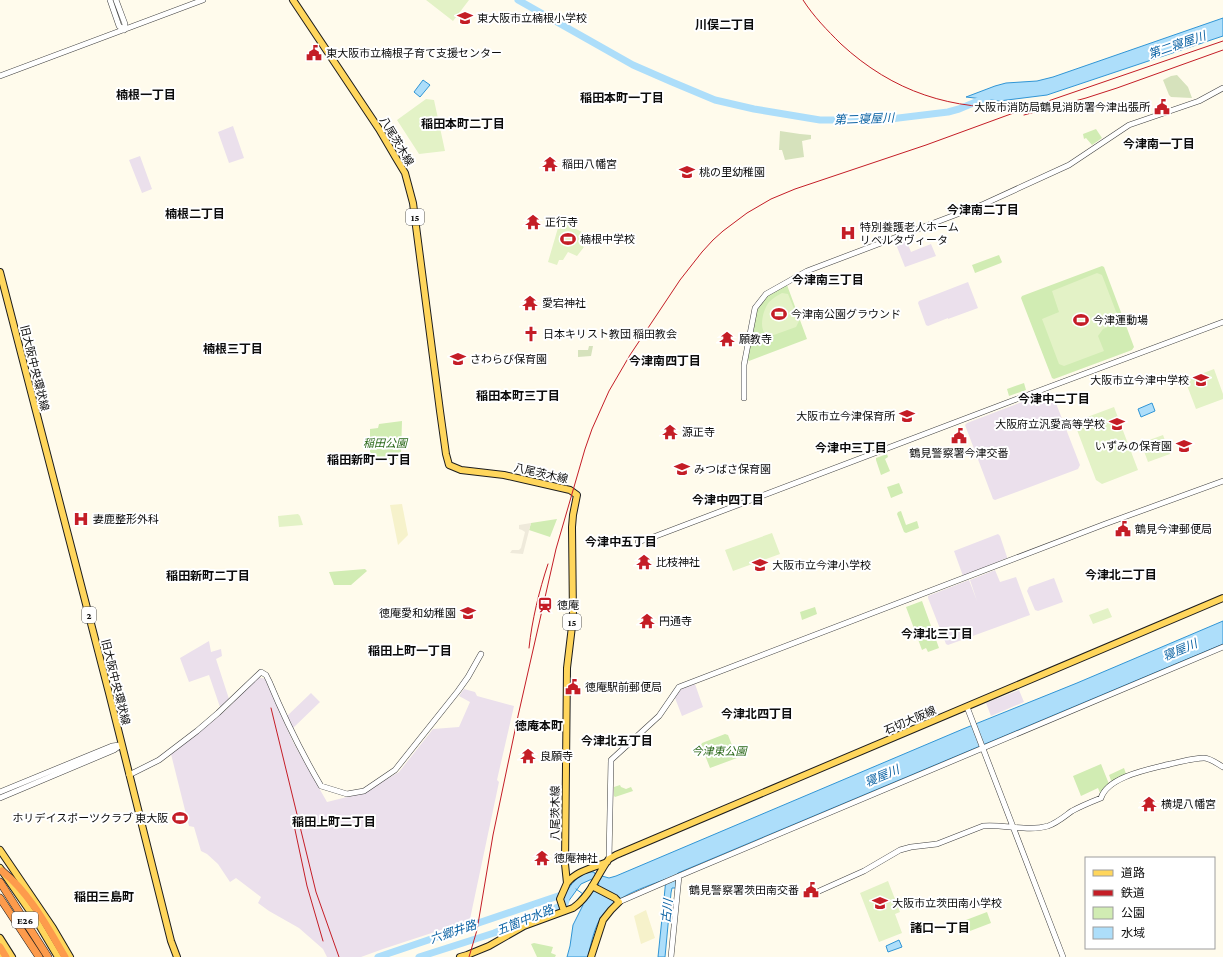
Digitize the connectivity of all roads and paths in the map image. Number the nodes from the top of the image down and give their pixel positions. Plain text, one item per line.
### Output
1 (110, 0) edge
2 (116, 0) edge
3 (203, 0) edge
4 (293, 0) edge
5 (124, 30) junction
6 (0, 76) edge
7 (1223, 88) edge
8 (0, 272) edge
9 (2, 289) edge
10 (1223, 322) edge
11 (744, 398) dead end
12 (1223, 481) edge
13 (638, 542) dead end
14 (1223, 598) edge
15 (1223, 647) edge
16 (481, 654) dead end
17 (967, 707) junction
18 (121, 745) junction
19 (982, 747) junction
20 (1223, 767) edge
21 (129, 775) junction
22 (0, 792) edge
23 (0, 798) edge
24 (1013, 827) junction
25 (0, 850) edge
26 (608, 860) junction
27 (1, 870) edge
28 (678, 876) junction
29 (0, 882) edge
30 (567, 882) junction
31 (593, 886) junction
32 (817, 892) dead end
33 (0, 898) edge
34 (619, 902) junction
35 (562, 905) junction
36 (0, 938) edge
37 (0, 947) edge
38 (6, 957) edge
39 (12, 957) edge
40 (39, 957) edge
41 (48, 957) edge
42 (58, 957) edge
43 (65, 957) edge
44 (70, 957) edge
45 (177, 957) edge
46 (460, 957) edge
47 (591, 957) edge
48 (671, 957) edge
49 (1063, 957) edge

1 - 5 street
2 - 5 street
3 - 5 street
4 - 30 main road, 八尾茨木線 / 15
5 - 6 street
7 - 11 street
8 - 9 main road, 旧大阪中央環状線 / 2
9 - 18 main road, 旧大阪中央環状線 / 2
10 - 13 street
12 - 26 street
14 - 17 main road, 石切大阪線
15 - 19 street
16 - 21 street
17 - 19 street
17 - 26 main road, 石切大阪線
18 - 21 main road, 旧大阪中央環状線 / 2
18 - 22 street
18 - 23 street
19 - 24 street
19 - 28 street
20 - 24 street
21 - 45 main road, 旧大阪中央環状線 / 2
24 - 32 street
24 - 49 street
25 - 44 main road
26 - 30 main road, 石切大阪線
26 - 31 main road
27 - 42 main road
27 - 43 highway
28 - 34 street
28 - 48 street
29 - 41 highway, E26
30 - 35 main road, 八尾茨木線 / 15
31 - 34 main road
31 - 35 main road
33 - 40 highway, E26
34 - 47 main road
35 - 46 main road
36 - 39 main road
37 - 38 highway

